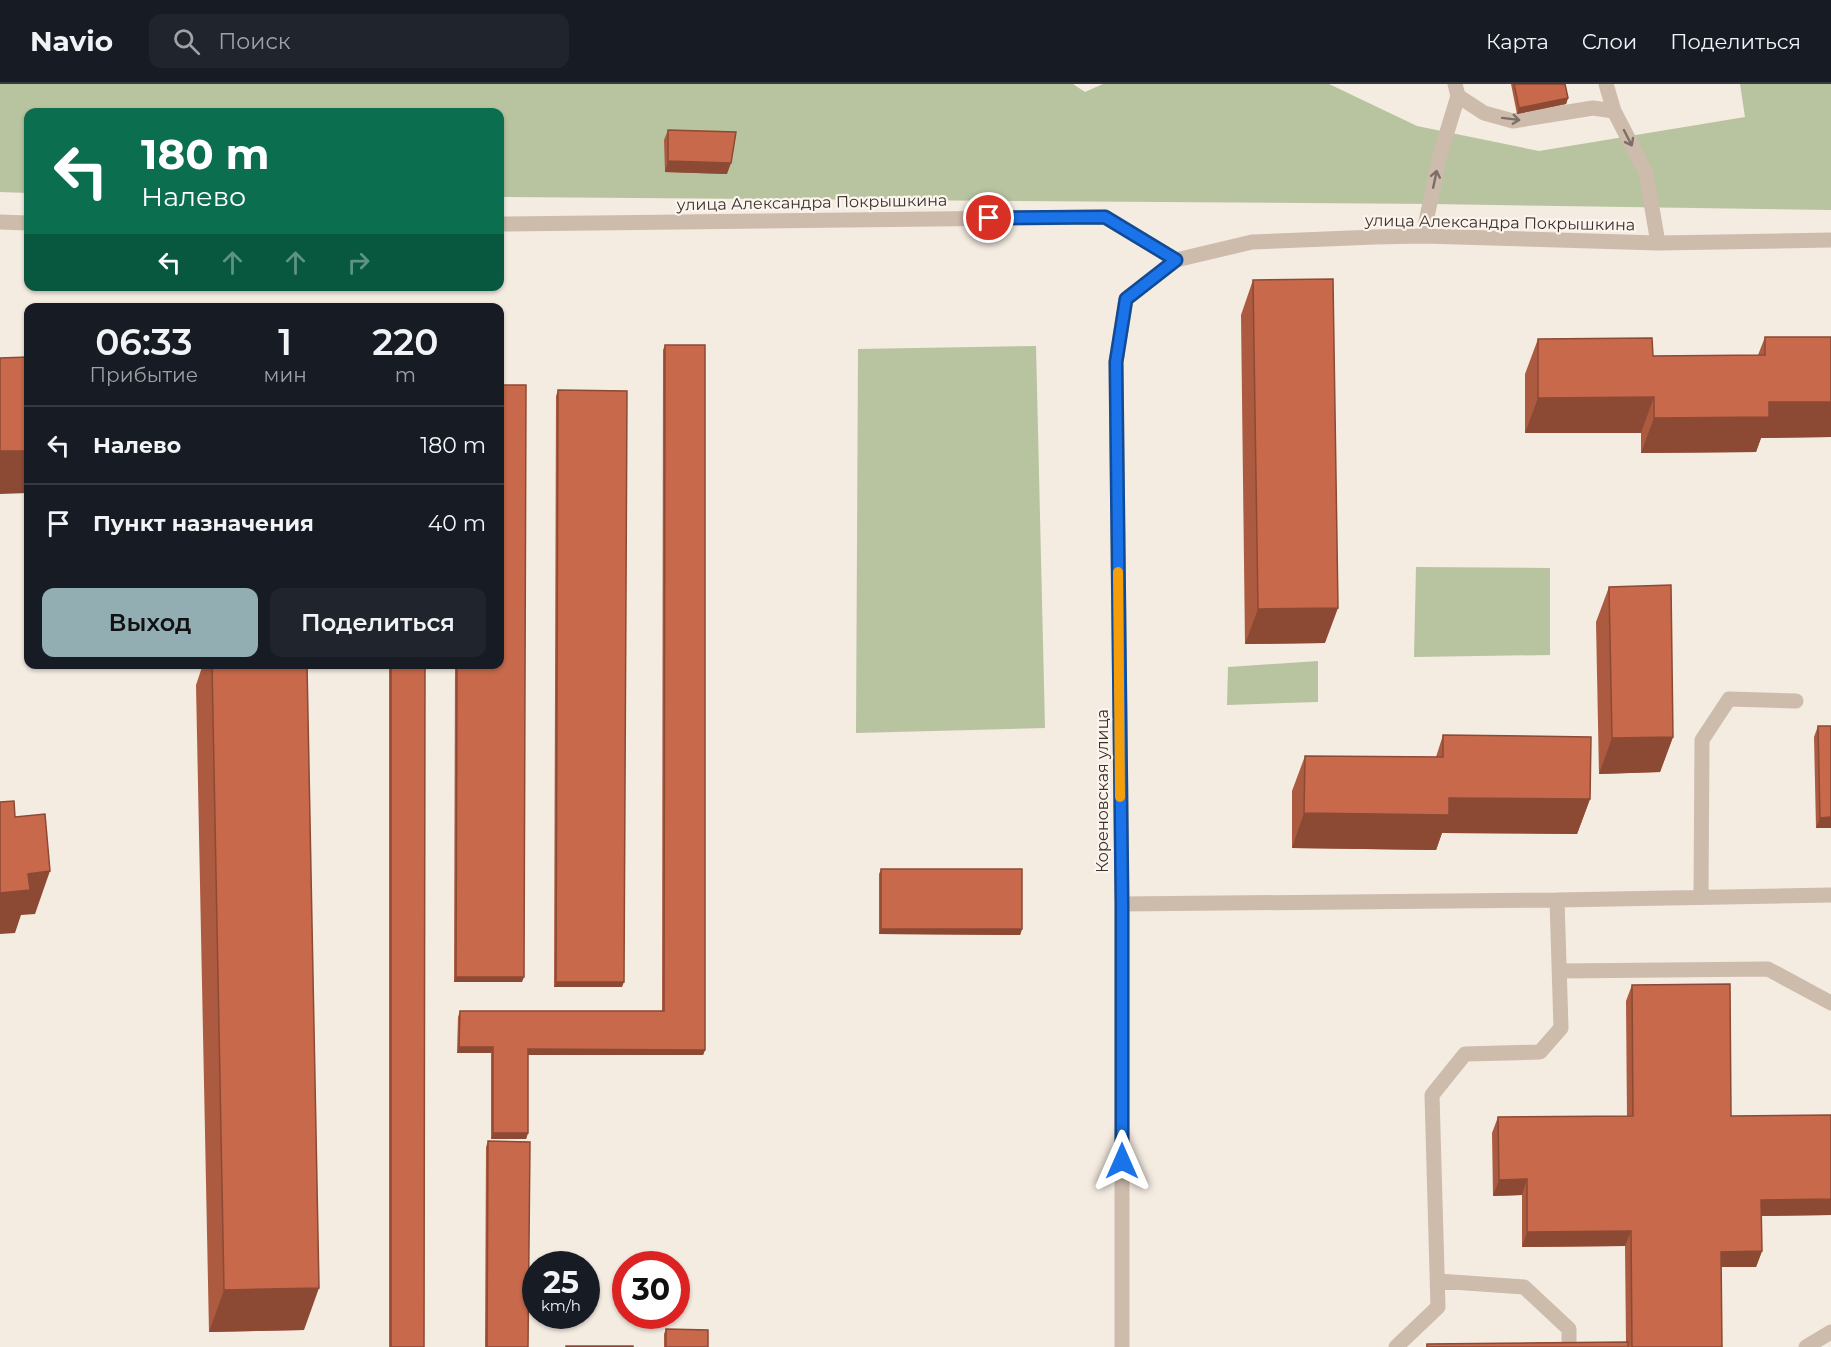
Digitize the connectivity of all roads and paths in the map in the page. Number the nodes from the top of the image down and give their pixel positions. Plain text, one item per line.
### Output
1 (1606, 84) edge
2 (1457, 90) edge
3 (1614, 111) junction
4 (0, 222) edge
5 (24, 223) edge
6 (504, 224) edge
7 (1424, 236) junction
8 (1831, 240) edge
9 (1658, 243) junction
10 (1176, 260) junction
11 (1796, 701) dead end
12 (1831, 896) edge
13 (1701, 897) junction
14 (1557, 900) junction
15 (1122, 904) junction
16 (1560, 971) junction
17 (1831, 1003) edge
18 (1438, 1281) junction
19 (1831, 1332) edge
20 (1122, 1347) edge
21 (1396, 1347) edge
22 (1569, 1347) edge
23 (1806, 1347) edge

1 - 3 street
2 -> 3 street
7 -> 2 street
3 -> 9 street
4 - 5 street
6 - 10 street, улица Александра Покрышкина
7 - 9 street, улица Александра Покрышкина
7 - 10 street, улица Александра Покрышкина
8 - 9 street, улица Александра Покрышкина
10 - 15 street, Кореновская улица
11 - 13 street
12 - 13 street
13 - 14 street
14 - 15 street
14 - 16 street
15 - 20 street, Кореновская улица
16 - 17 street
16 - 18 street
18 - 21 street
18 - 22 street
19 - 23 street

